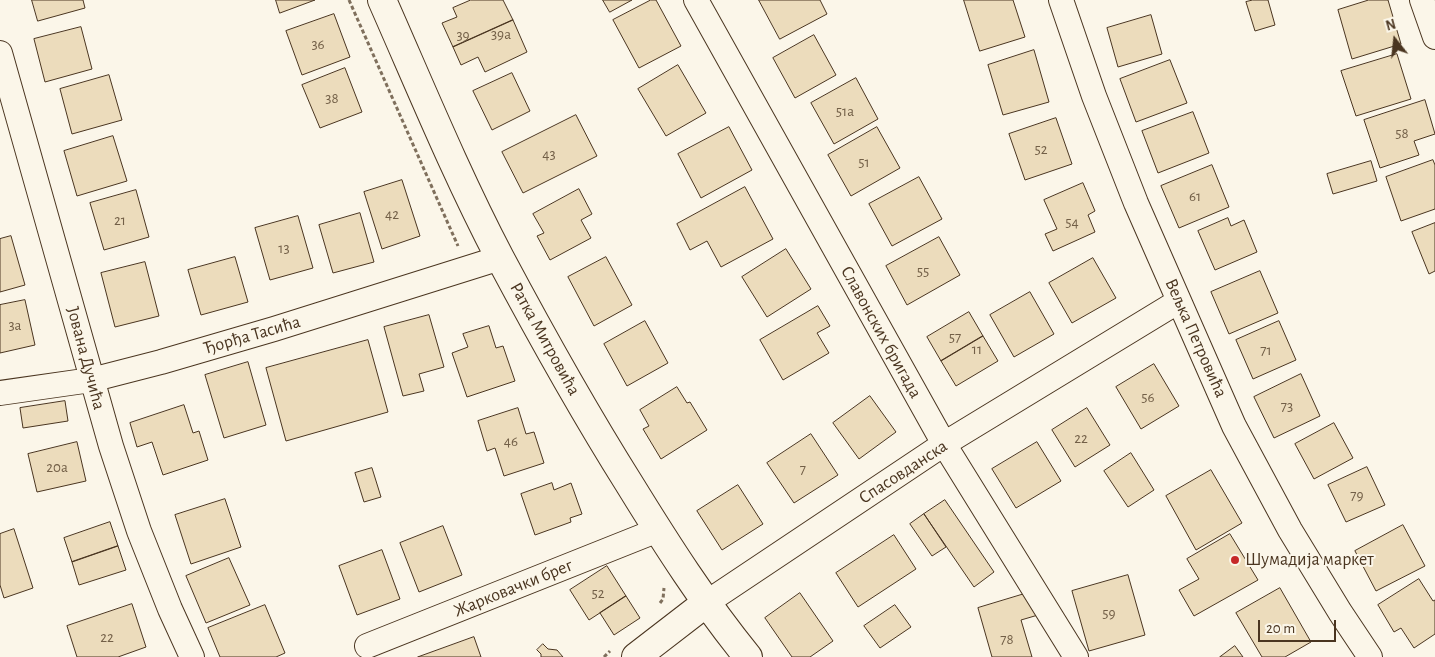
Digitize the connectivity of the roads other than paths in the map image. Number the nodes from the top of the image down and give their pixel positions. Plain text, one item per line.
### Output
1 (382, 0) edge
2 (696, 0) edge
3 (1061, 0) edge
4 (1422, 0) edge
5 (1435, 37) edge
6 (0, 52) edge
7 (500, 258) junction
8 (1179, 301) junction
9 (91, 380) junction
10 (0, 394) edge
11 (944, 444) junction
12 (658, 530) junction
13 (706, 603) junction
14 (368, 646) dead end
15 (192, 657) edge
16 (636, 657) edge
17 (748, 657) edge
18 (1076, 657) edge
19 (1370, 657) edge

1 - 7 street, Ратка Митровића
2 - 11 street, Славонских бригада
3 - 8 street, Вељка Петровића
4 - 5 street
6 - 9 street, Јована Дучића
7 - 9 street, Ђорђа Тасића
7 - 12 street, Ратка Митровића
8 - 11 street, Спасовданска
8 - 19 street, Вељка Петровића
9 - 10 street, Ђорђа Тасића
9 - 15 street, Јована Дучића
11 - 13 street, Спасовданска
11 - 18 street, Славонских бригада
12 - 13 street, Ратка Митровића
12 - 14 street, Жарковачки брег
13 - 16 street, Спасовданска
13 - 17 street, Ратка Митровића

